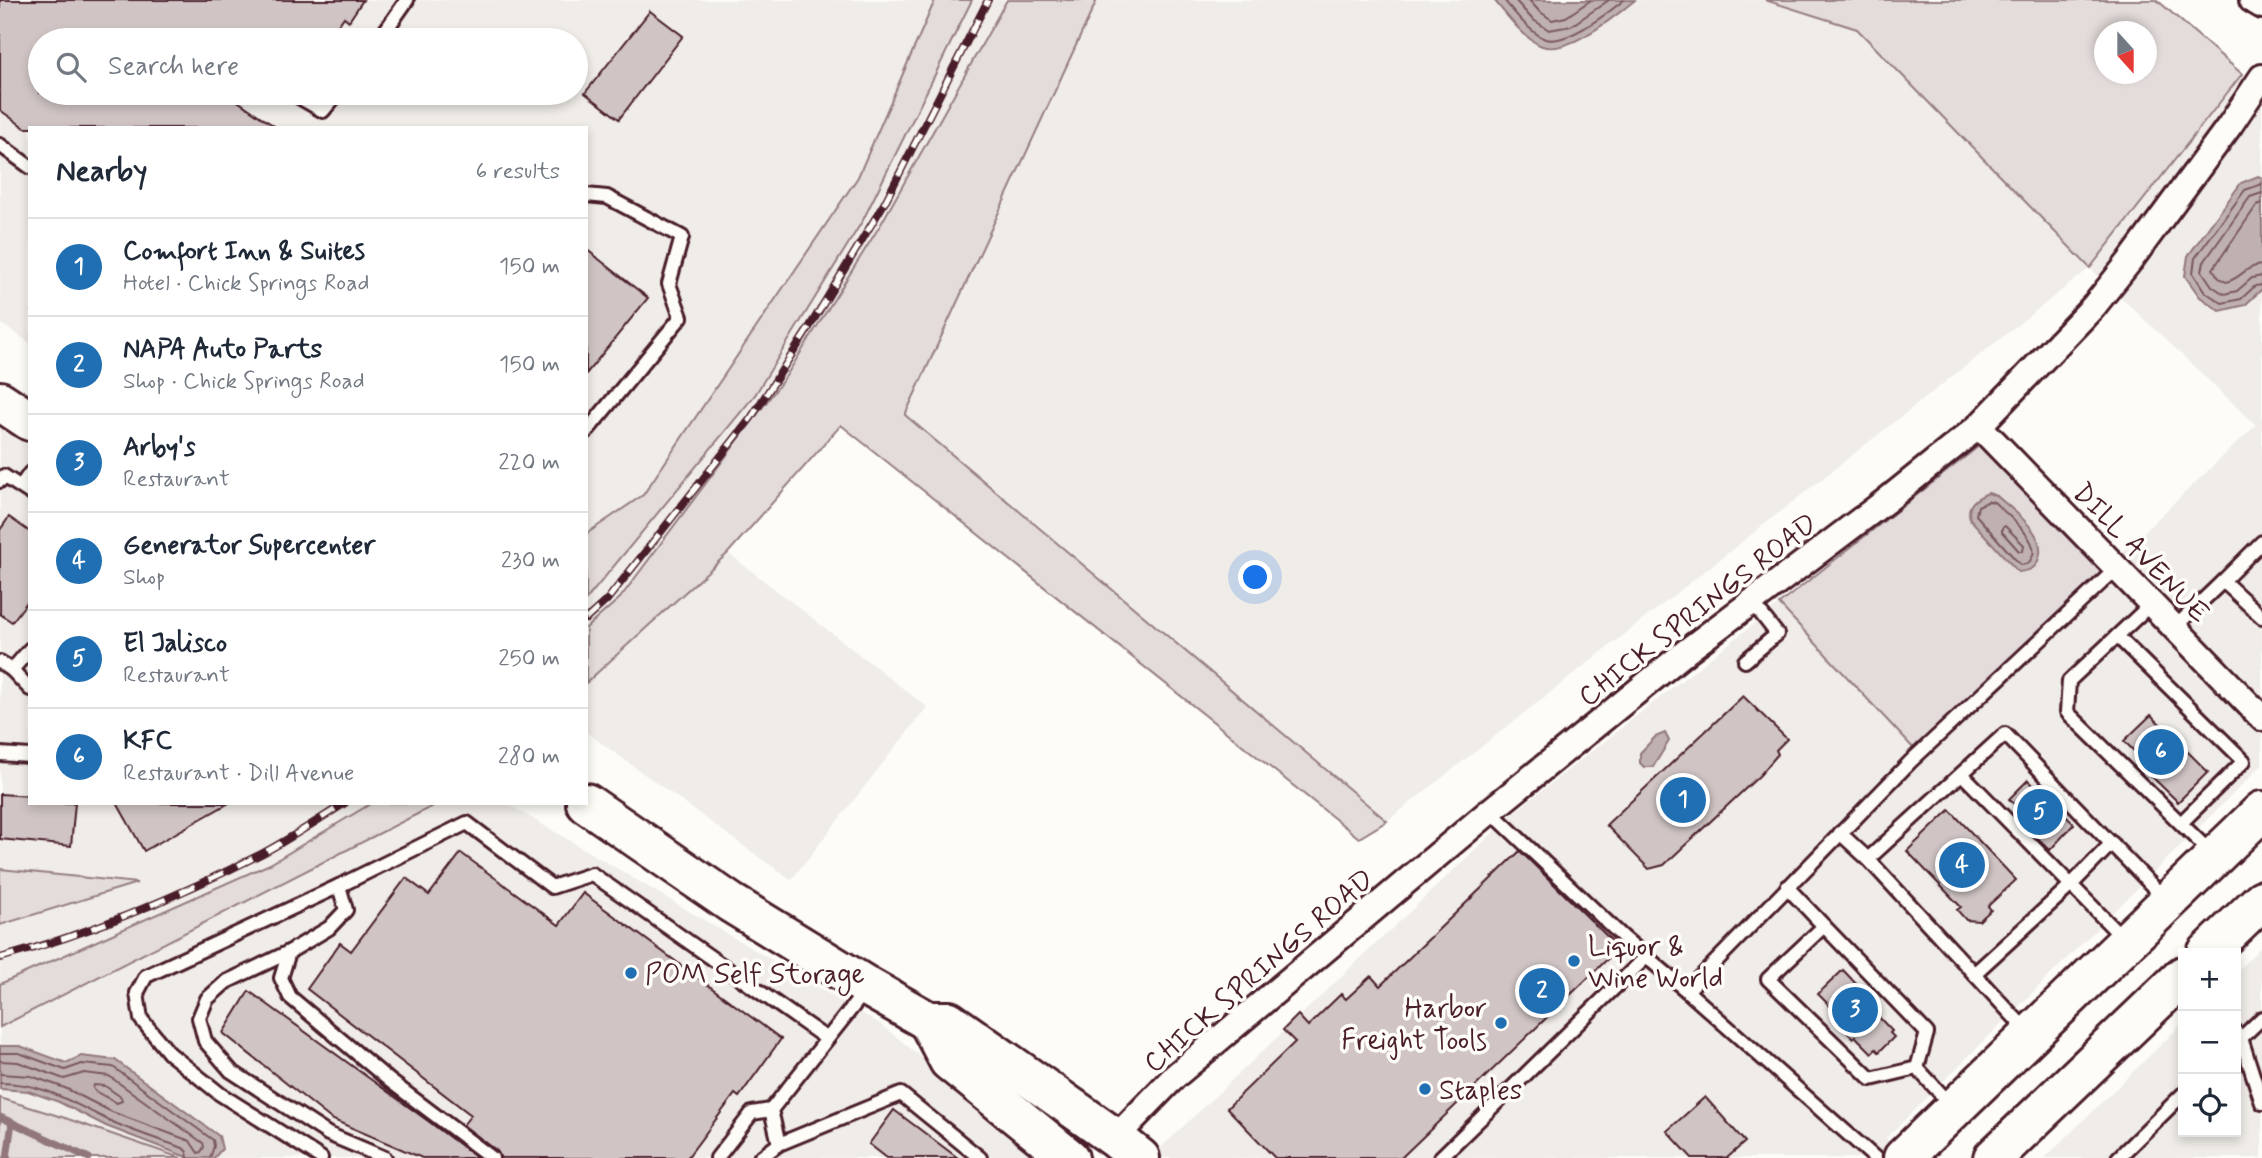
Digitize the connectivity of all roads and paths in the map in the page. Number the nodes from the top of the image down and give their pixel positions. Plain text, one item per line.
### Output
1 (407, 0) edge
2 (2252, 0) edge
3 (2262, 6) edge
4 (387, 28) edge
5 (2259, 88) edge
6 (313, 105) edge
7 (328, 105) edge
8 (0, 145) edge
9 (28, 166) edge
10 (588, 195) edge
11 (1979, 426) junction
12 (588, 430) edge
13 (0, 481) edge
14 (25, 489) edge
15 (2262, 542) edge
16 (2116, 569) junction
17 (2223, 581) junction
18 (1752, 602) junction
19 (2151, 604) junction
20 (2262, 617) edge
21 (2174, 628) junction
22 (2118, 636) junction
23 (28, 651) edge
24 (1745, 661) dead end
25 (0, 662) edge
26 (12, 670) junction
27 (28, 687) edge
28 (2262, 718) edge
29 (0, 754) edge
30 (28, 756) edge
31 (1962, 774) junction
32 (588, 804) edge
33 (1490, 811) junction
34 (2262, 811) edge
35 (2181, 824) junction
36 (1840, 833) junction
37 (2112, 843) junction
38 (2215, 857) junction
39 (1868, 859) junction
40 (339, 886) junction
41 (2070, 886) junction
42 (1787, 887) junction
43 (2262, 900) edge
44 (2168, 902) junction
45 (1824, 926) junction
46 (2127, 942) junction
47 (2212, 948) edge
48 (289, 952) junction
49 (1646, 957) junction
50 (1974, 974) junction
51 (2178, 981) edge
52 (869, 987) junction
53 (1687, 990) junction
54 (2262, 1017) edge
55 (928, 1021) junction
56 (2031, 1035) junction
57 (2241, 1035) edge
58 (827, 1039) junction
59 (2241, 1048) edge
60 (1917, 1068) junction
61 (2178, 1099) edge
62 (2262, 1103) edge
63 (1954, 1108) junction
64 (771, 1110) junction
65 (779, 1144) junction
66 (1127, 1148) edge
67 (321, 1158) edge
68 (385, 1158) edge
69 (492, 1158) edge
70 (717, 1158) edge
71 (760, 1158) edge
72 (979, 1158) edge
73 (1069, 1158) edge
74 (1440, 1158) edge
75 (1875, 1158) edge
76 (1903, 1158) edge
77 (1993, 1158) edge
78 (2118, 1158) edge

1 - 4 lane
2 - 3 street
5 - 11 street, CHICK SPRINGS ROAD
6 - 7 lane
8 - 9 lane
10 - 12 lane
11 - 16 street, DILL AVENUE
11 - 18 street, CHICK SPRINGS ROAD
13 - 14 lane
15 - 17 lane
16 - 19 street, DILL AVENUE
16 - 36 lane
17 - 20 lane
17 - 21 lane
18 - 24 lane
18 - 33 street, CHICK SPRINGS ROAD
19 - 21 street, DILL AVENUE
19 - 22 lane
21 - 28 street, DILL AVENUE
22 - 35 lane
22 - 35 lane
23 - 26 lane
25 - 26 lane
26 - 27 lane
29 - 30 lane
31 - 37 lane
31 - 39 lane
31 - 41 lane
32 - 52 main road
33 - 49 lane
33 - 66 street, CHICK SPRINGS ROAD
34 - 38 main road
35 - 38 lane
36 - 39 lane
36 - 42 lane
37 - 41 lane
37 - 44 lane
38 - 44 main road
39 - 50 lane
40 - 48 lane
40 - 58 lane
40 - 67 lane
41 - 46 lane
41 - 50 lane
42 - 45 lane
42 - 53 lane
43 - 47 main road
44 - 46 main road
45 - 60 lane
45 - 60 lane
46 - 56 main road
48 - 68 lane
48 - 69 lane
49 - 53 lane
49 - 74 lane
50 - 56 lane
51 - 77 main road
52 - 55 main road
52 - 58 lane
53 - 75 lane
54 - 57 lane
55 - 66 main road
55 - 73 main road
56 - 63 main road
58 - 64 lane
59 - 62 lane
60 - 63 lane
61 - 78 lane
63 - 76 main road
64 - 65 lane
64 - 70 lane
65 - 71 lane
65 - 72 lane

